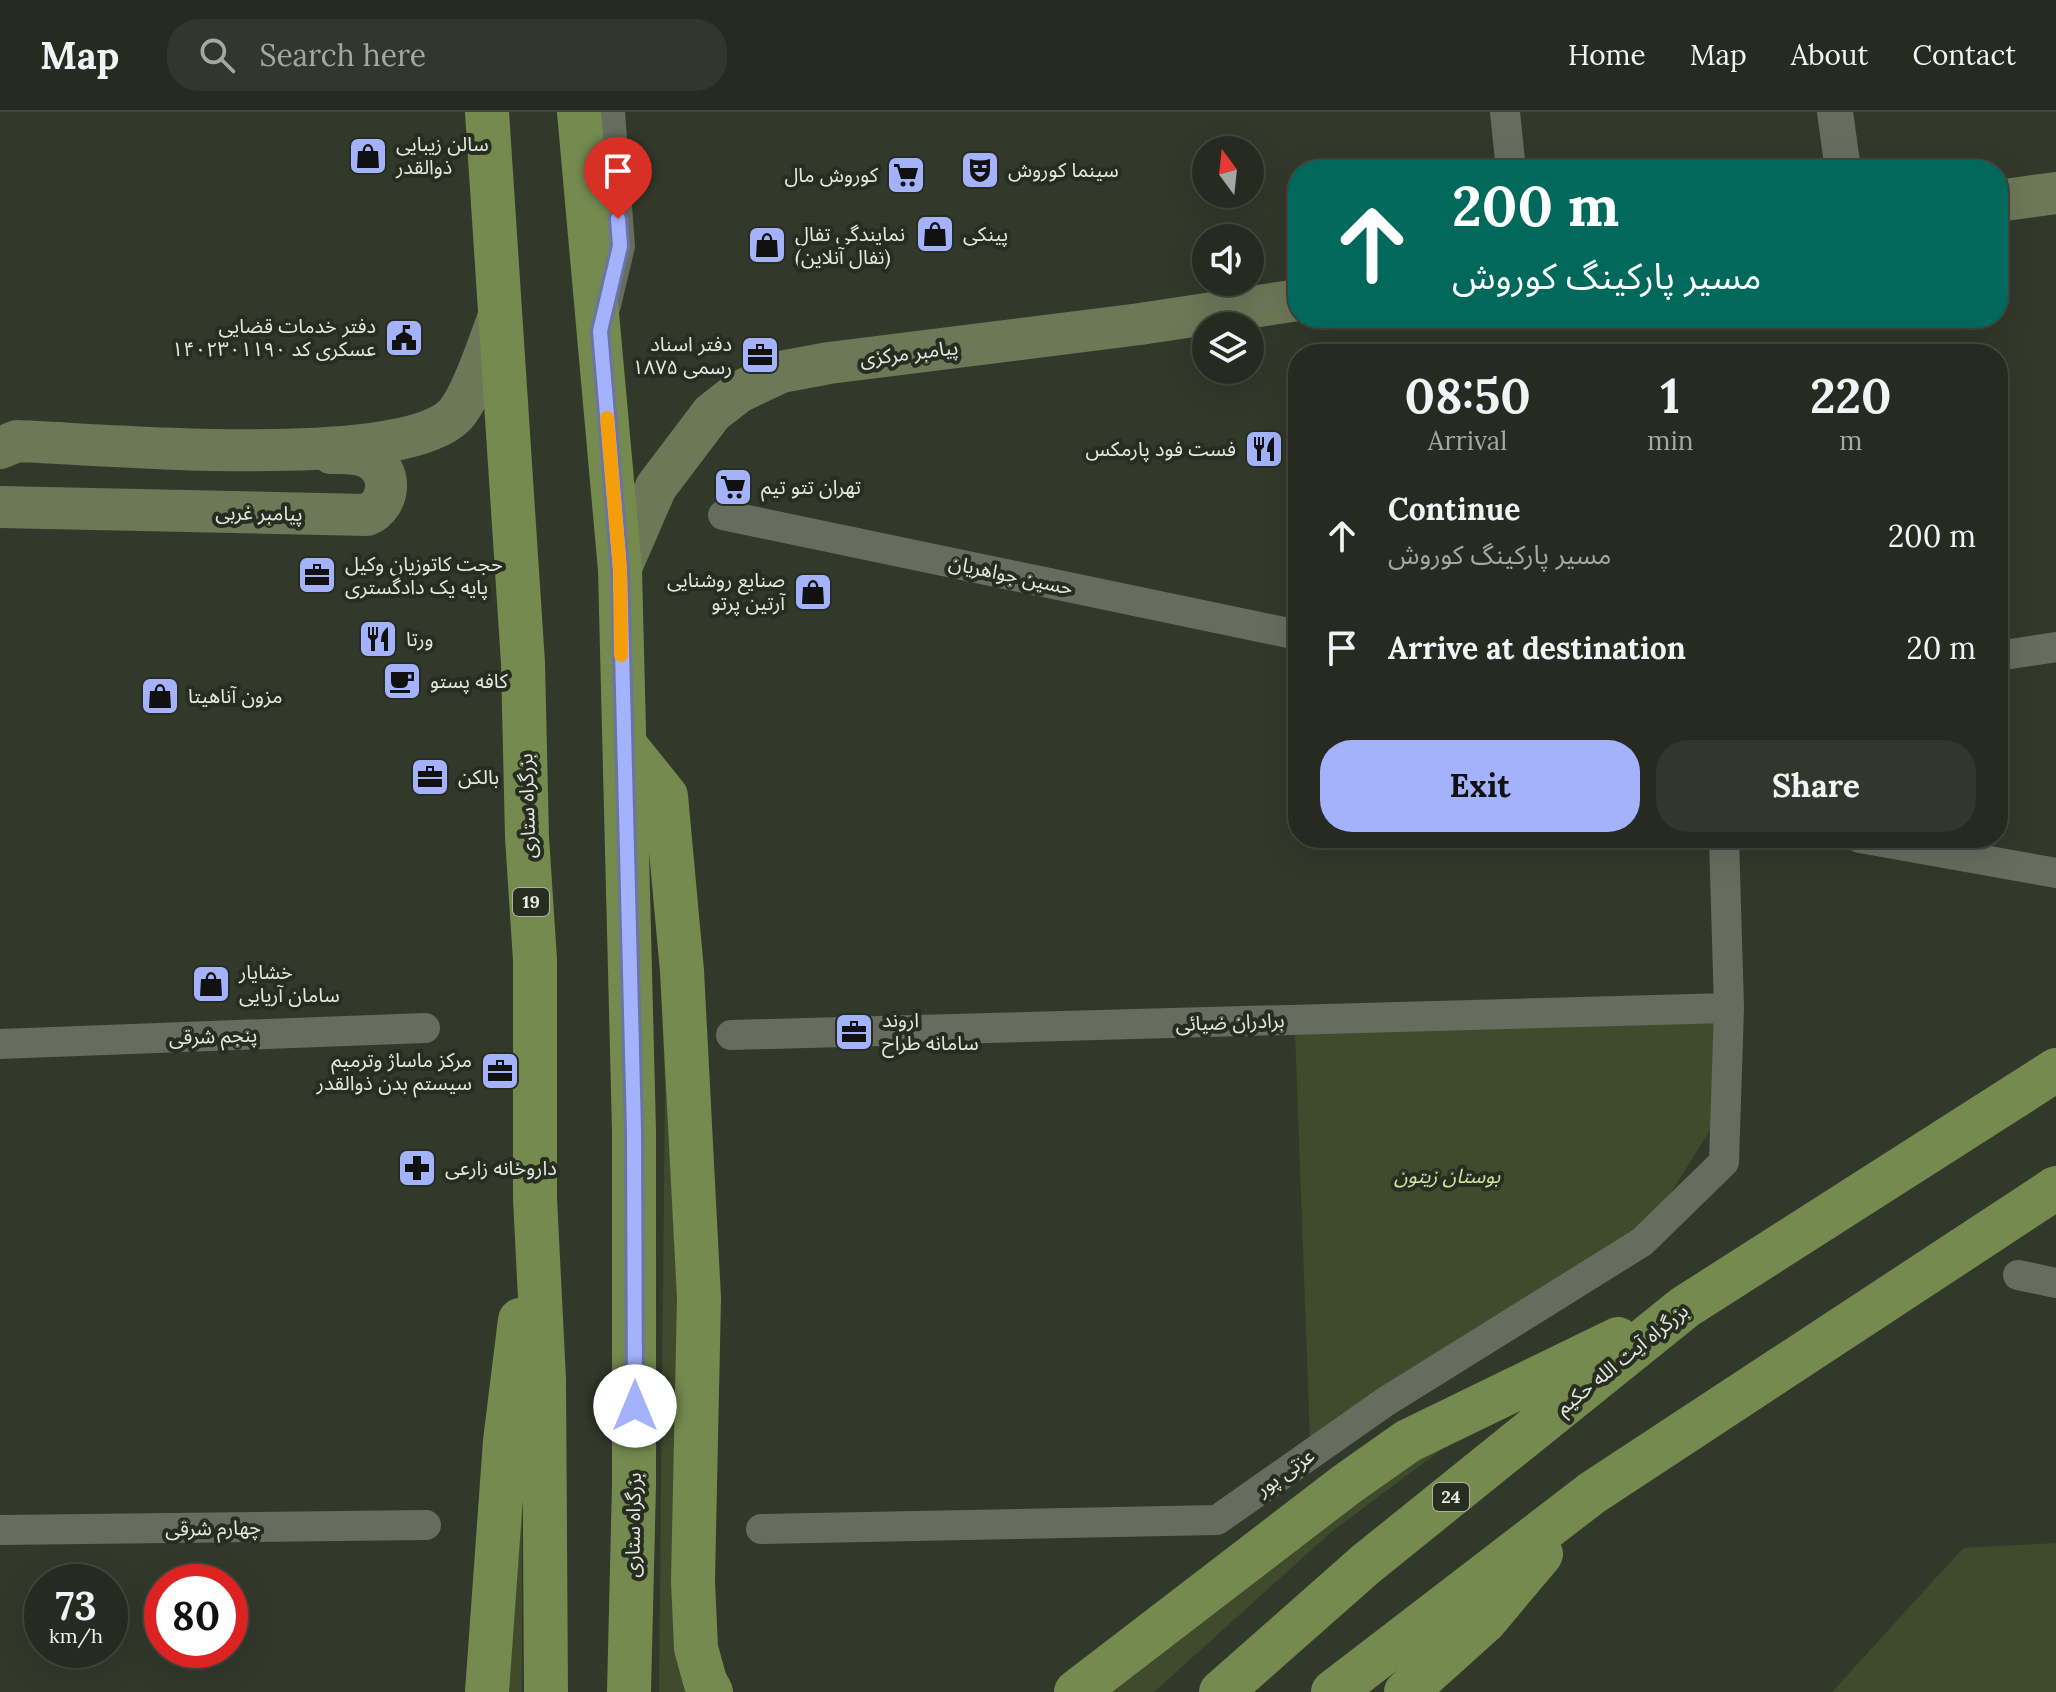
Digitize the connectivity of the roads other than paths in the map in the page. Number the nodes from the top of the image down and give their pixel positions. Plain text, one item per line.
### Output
1 (487, 112) edge
2 (579, 112) edge
3 (610, 112) edge
4 (1505, 112) edge
5 (1835, 112) edge
6 (1510, 160) edge
7 (1842, 160) edge
8 (2056, 193) edge
9 (2008, 200) edge
10 (1288, 302) edge
11 (499, 316) junction
12 (600, 331) junction
13 (6, 442) edge
14 (291, 451) junction
15 (0, 507) edge
16 (723, 515) dead end
17 (620, 570) junction
18 (1288, 633) edge
19 (2056, 647) edge
20 (2008, 654) edge
21 (625, 745) junction
22 (1724, 848) edge
23 (1916, 848) edge
24 (2056, 873) edge
25 (1729, 1008) junction
26 (425, 1028) dead end
27 (731, 1035) dead end
28 (0, 1044) edge
29 (2056, 1070) edge
30 (2056, 1188) edge
31 (535, 1198) junction
32 (2018, 1275) dead end
33 (2056, 1283) edge
34 (1685, 1307) junction
35 (1592, 1493) junction
36 (426, 1525) dead end
37 (761, 1529) dead end
38 (0, 1530) edge
39 (487, 1692) edge
40 (546, 1692) edge
41 (629, 1692) edge
42 (711, 1692) edge
43 (1076, 1692) edge
44 (1221, 1692) edge
45 (1333, 1692) edge
46 (1406, 1692) edge

1 - 11 highway, بزرگراه ستاری / 19
2 - 12 highway, بزرگراه ستاری
3 - 12 street
4 - 6 street
5 - 7 street
8 - 9 main road
10 - 17 main road, پیامبر مرکزی
11 - 14 main road, پیامبر غربی
11 - 31 highway, بزرگراه ستاری / 19
12 - 17 highway, بزرگراه ستاری
13 - 14 main road, پیامبر غربی
14 - 15 main road, پیامبر غربی
16 - 18 street, حسین جواهریان
17 - 21 highway, بزرگراه ستاری
19 - 20 street
21 - 41 highway, بزرگراه ستاری
21 - 42 highway
22 - 25 street
23 - 24 street
25 - 27 street, برادران ضیائی
25 - 37 street, عزتی پور
26 - 28 street, پنجم شرقی
29 - 34 highway, بزرگراه آیت الله حکیم / 24
30 - 35 highway
31 - 39 highway
31 - 40 highway, بزرگراه ستاری / 19
32 - 33 street
34 - 43 highway
34 - 44 highway, بزرگراه آیت الله حکیم / 24
35 - 45 highway
35 - 46 highway
36 - 38 street, چهارم شرقی

